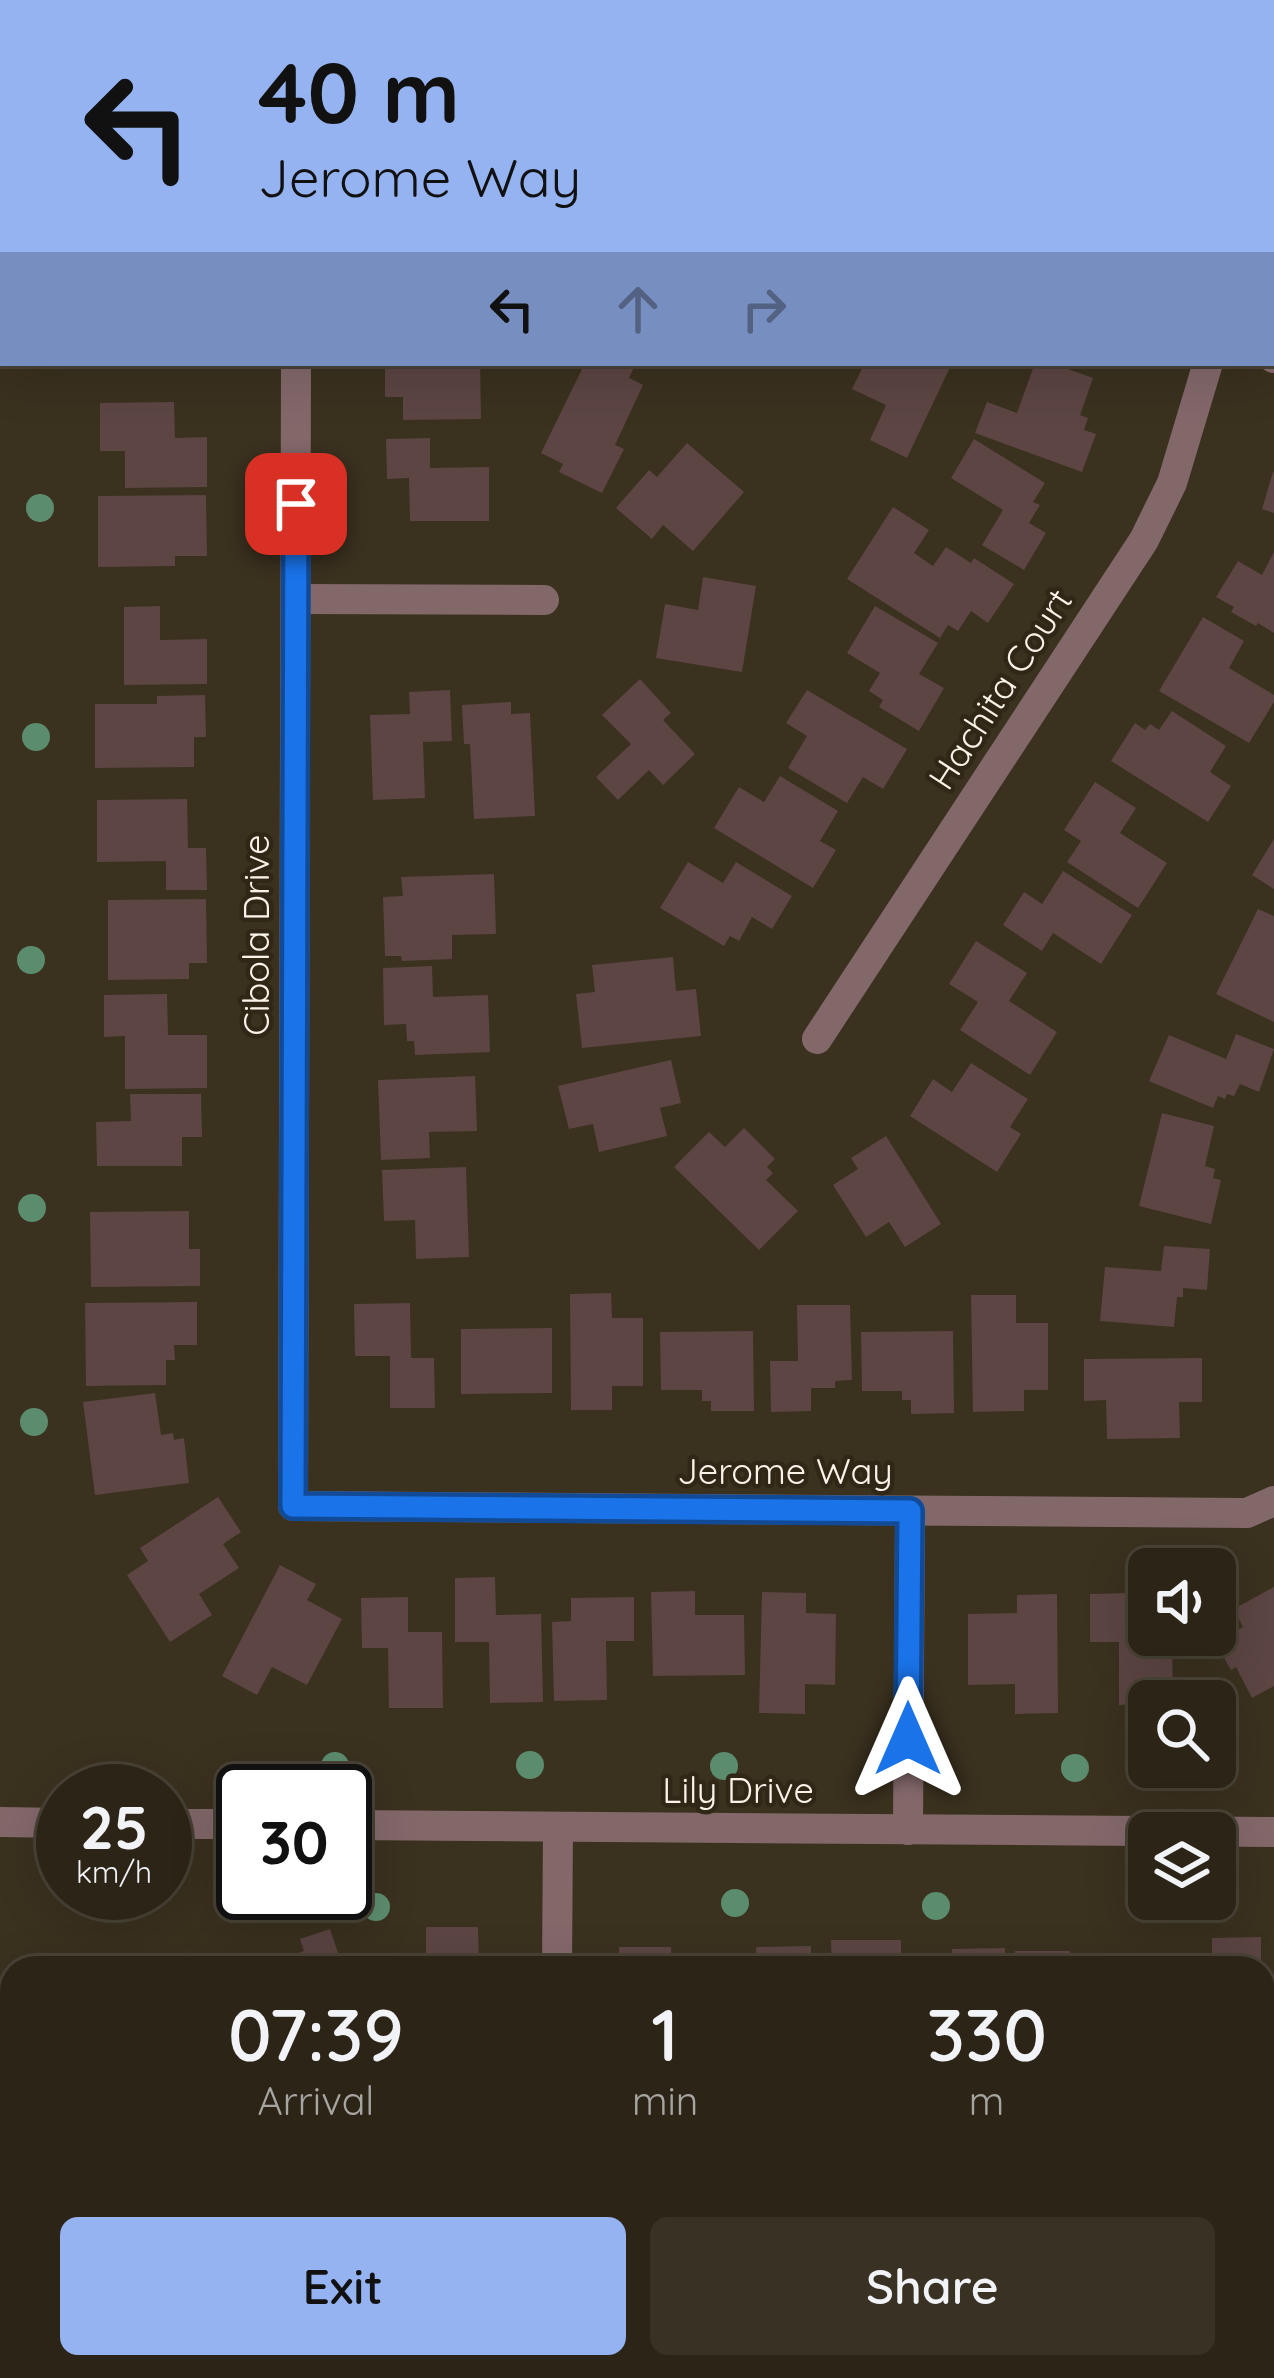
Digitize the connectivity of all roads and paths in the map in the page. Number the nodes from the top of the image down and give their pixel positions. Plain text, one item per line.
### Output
1 (296, 366) edge
2 (1207, 366) edge
3 (296, 599) junction
4 (544, 600) dead end
5 (817, 1039) dead end
6 (1274, 1501) edge
7 (293, 1506) joint
8 (910, 1511) junction
9 (0, 1822) edge
10 (36, 1823) edge
11 (372, 1826) edge
12 (558, 1827) junction
13 (908, 1830) junction
14 (1274, 1832) edge
15 (557, 1956) edge

1 - 3 street, Cibola Drive
2 - 5 street, Hachita Court
3 - 4 street
3 - 7 street, Cibola Drive
6 - 8 street, Jerome Way
7 - 8 street, Jerome Way
8 - 13 street
9 - 10 street
11 - 12 street, Lily Drive
12 - 13 street, Lily Drive
12 - 15 street
13 - 14 street, Lily Drive

